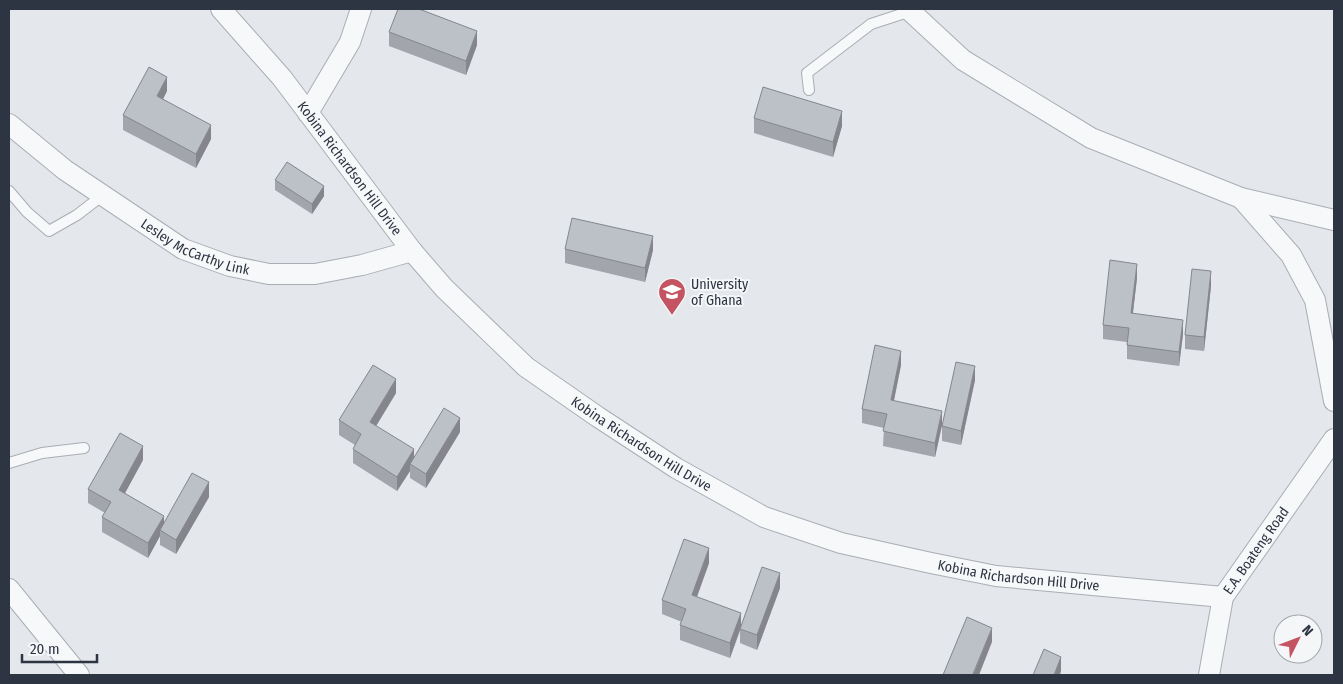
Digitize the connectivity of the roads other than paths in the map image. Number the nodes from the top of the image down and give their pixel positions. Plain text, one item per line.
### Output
1 (221, 9) edge
2 (361, 9) edge
3 (909, 10) edge
4 (809, 90) dead end
5 (308, 113) junction
6 (9, 124) edge
7 (9, 191) edge
8 (103, 195) junction
9 (1241, 198) junction
10 (1334, 220) edge
11 (412, 250) junction
12 (1334, 401) edge
13 (1334, 439) edge
14 (84, 448) dead end
15 (9, 463) edge
16 (9, 589) edge
17 (1223, 597) junction
18 (79, 675) edge
19 (1208, 675) edge

1 - 5 street, Kobina Richardson Hill Drive
2 - 5 street
3 - 4 lane
3 - 9 street
5 - 11 street, Kobina Richardson Hill Drive
6 - 8 street, Lesley McCarthy Link
7 - 8 lane
8 - 11 street, Lesley McCarthy Link
9 - 10 street
9 - 12 street
11 - 17 street, Kobina Richardson Hill Drive
13 - 17 street, E.A. Boateng Road
14 - 15 lane
16 - 18 street
17 - 19 street, E.A. Boateng Road

